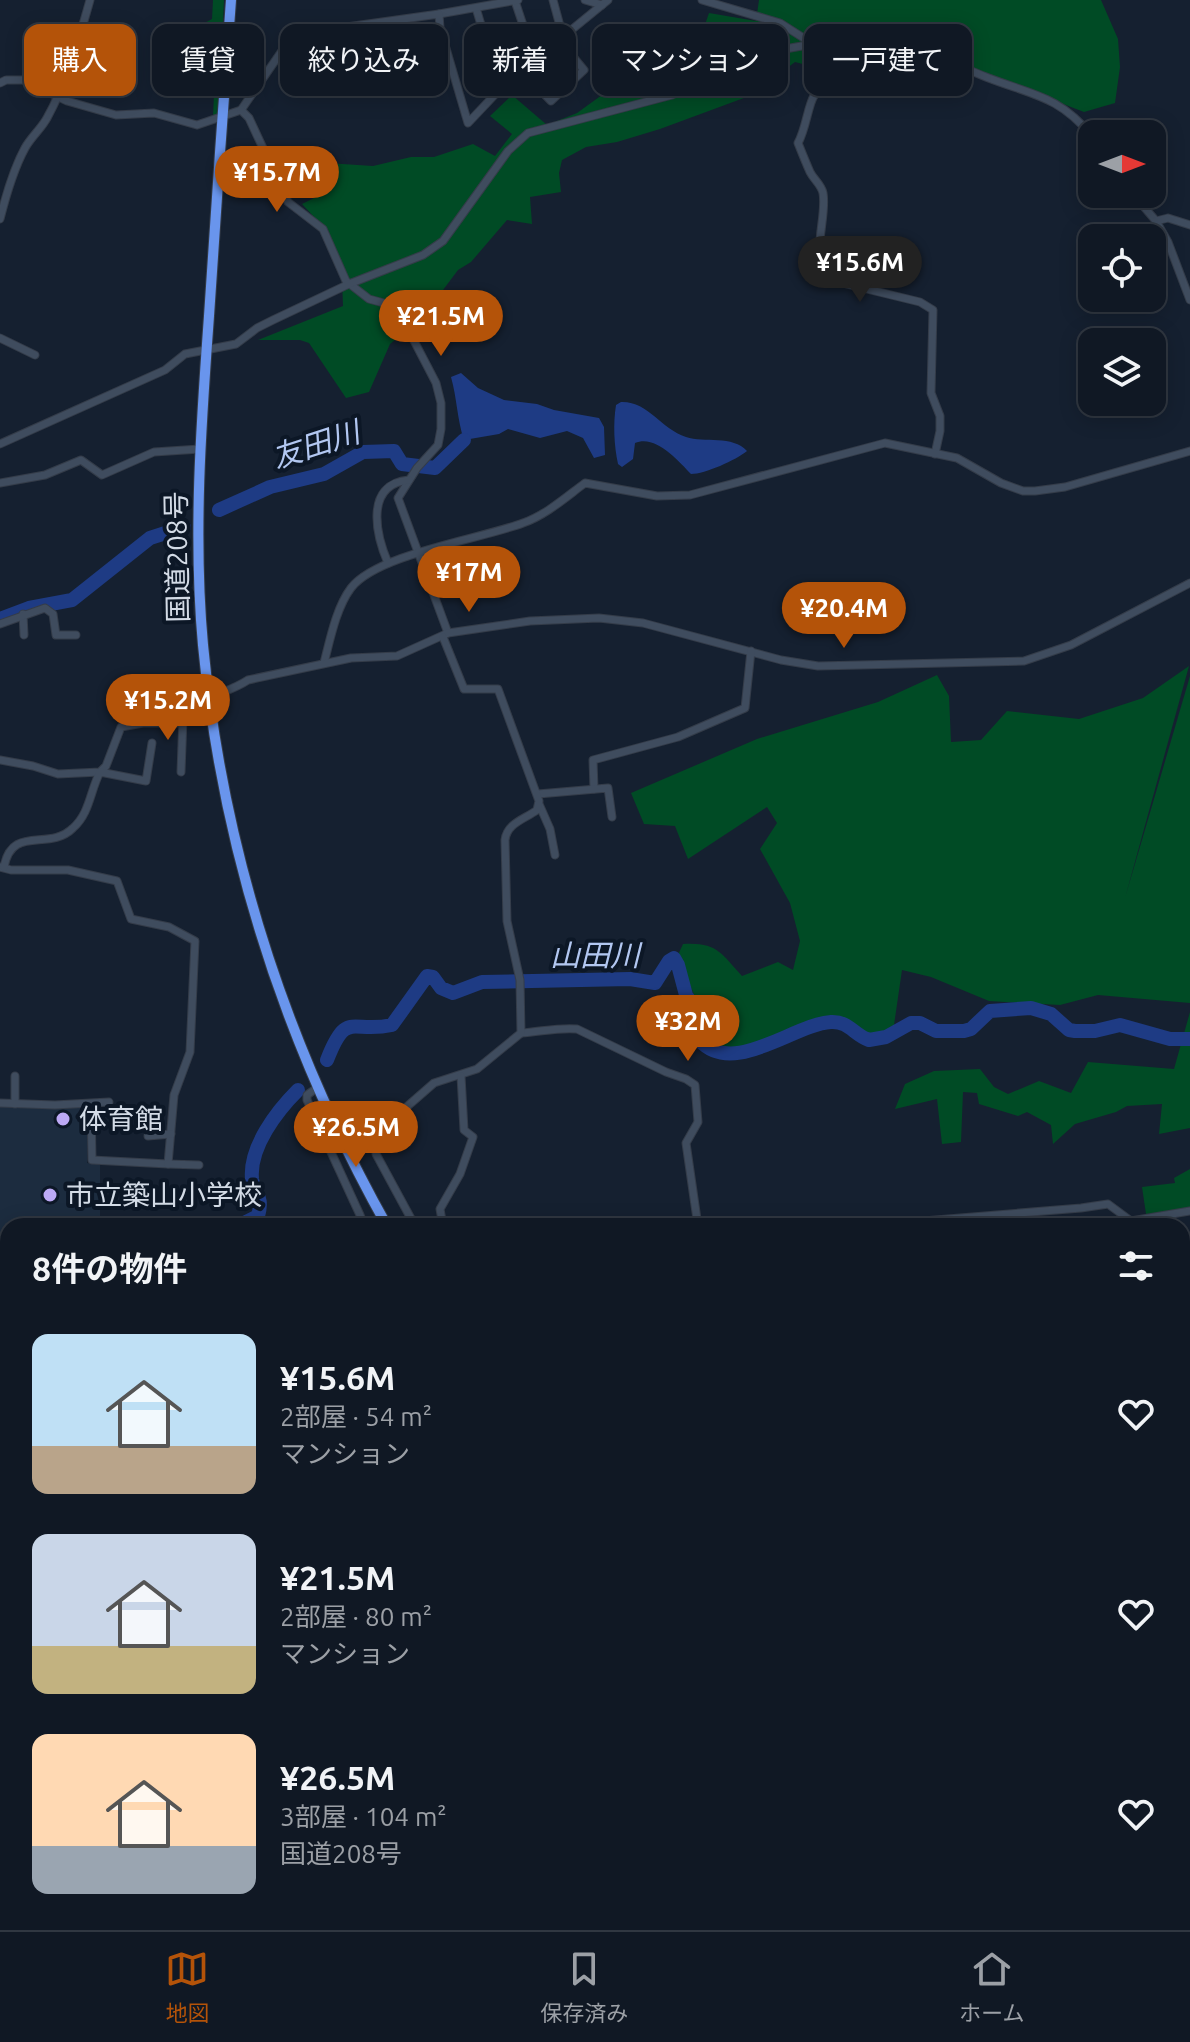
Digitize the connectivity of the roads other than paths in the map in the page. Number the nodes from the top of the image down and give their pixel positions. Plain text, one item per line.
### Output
1 (90, 0) edge
2 (231, 0) edge
3 (517, 0) edge
4 (553, 0) edge
5 (585, 0) edge
6 (702, 0) edge
7 (605, 3) edge
8 (476, 8) junction
9 (439, 14) junction
10 (83, 24) edge
11 (481, 24) edge
12 (524, 24) edge
13 (558, 24) edge
14 (576, 26) edge
15 (804, 38) edge
16 (804, 46) edge
17 (576, 59) edge
18 (972, 71) edge
19 (576, 78) edge
20 (24, 80) edge
21 (0, 83) edge
22 (57, 96) joint
23 (496, 96) edge
24 (813, 96) edge
25 (241, 110) junction
26 (222, 116) junction
27 (1079, 120) edge
28 (1145, 208) edge
29 (0, 219) edge
30 (1156, 221) junction
31 (1190, 225) edge
32 (349, 284) junction
33 (1190, 300) edge
34 (0, 338) edge
35 (206, 351) junction
36 (35, 355) dead end
37 (0, 444) edge
38 (200, 449) junction
39 (1190, 451) edge
40 (935, 454) junction
41 (409, 480) junction
42 (0, 483) edge
43 (419, 554) junction
44 (388, 563) junction
45 (1190, 583) edge
46 (23, 614) junction
47 (0, 624) edge
48 (24, 635) dead end
49 (76, 635) dead end
50 (445, 635) junction
51 (751, 651) junction
52 (324, 663) junction
53 (210, 696) junction
54 (183, 715) junction
55 (152, 743) dead end
56 (0, 760) edge
57 (100, 772) junction
58 (181, 772) dead end
59 (594, 789) junction
60 (538, 798) junction
61 (612, 817) dead end
62 (555, 855) dead end
63 (2, 867) edge
64 (521, 1033) junction
65 (15, 1076) dead end
66 (461, 1076) junction
67 (317, 1088) junction
68 (109, 1102) dead end
69 (0, 1103) edge
70 (15, 1104) junction
71 (91, 1105) junction
72 (171, 1134) junction
73 (148, 1136) dead end
74 (168, 1164) junction
75 (199, 1165) dead end
76 (1190, 1211) edge
77 (361, 1218) edge
78 (383, 1218) edge
79 (411, 1218) edge
80 (442, 1218) edge
81 (698, 1218) edge
82 (995, 1218) edge
83 (1125, 1218) edge
84 (1159, 1218) edge

1 - 10 street
2 - 26 highway, 国道208号
3 - 8 street
3 - 12 street
4 - 13 street
5 - 7 street
6 - 15 street
7 - 14 street
8 - 9 street
8 - 11 street
9 - 23 street
9 - 25 street
16 - 32 street
17 - 19 street
18 - 27 street
20 - 21 street
22 - 26 street
22 - 29 street
24 - 40 street
25 - 26 street
25 - 32 street
26 - 35 highway, 国道208号
28 - 30 street
30 - 31 street
30 - 33 street
32 - 35 street
32 - 41 street
34 - 36 street
35 - 37 street
35 - 38 highway, 国道208号
38 - 42 street
38 - 53 highway, 国道208号
39 - 40 street
40 - 43 street
41 - 43 street
41 - 44 street
43 - 44 street
43 - 50 street
44 - 52 street
45 - 51 street
46 - 47 street
46 - 48 street
46 - 49 street
50 - 51 street
50 - 52 street
50 - 60 street
51 - 59 street
52 - 53 street
53 - 54 street
53 - 67 highway, 国道208号
54 - 57 street
54 - 58 street
55 - 57 street
56 - 57 street
57 - 63 street
59 - 60 street
59 - 61 street
60 - 62 street
60 - 64 street
63 - 72 street
64 - 66 street
64 - 81 street
65 - 70 street
66 - 79 street
66 - 80 street
67 - 77 street
67 - 78 highway, 国道208号
68 - 71 street
69 - 70 street
70 - 71 street
71 - 74 street
72 - 73 street
72 - 74 street
74 - 75 street
76 - 84 street
82 - 83 street

